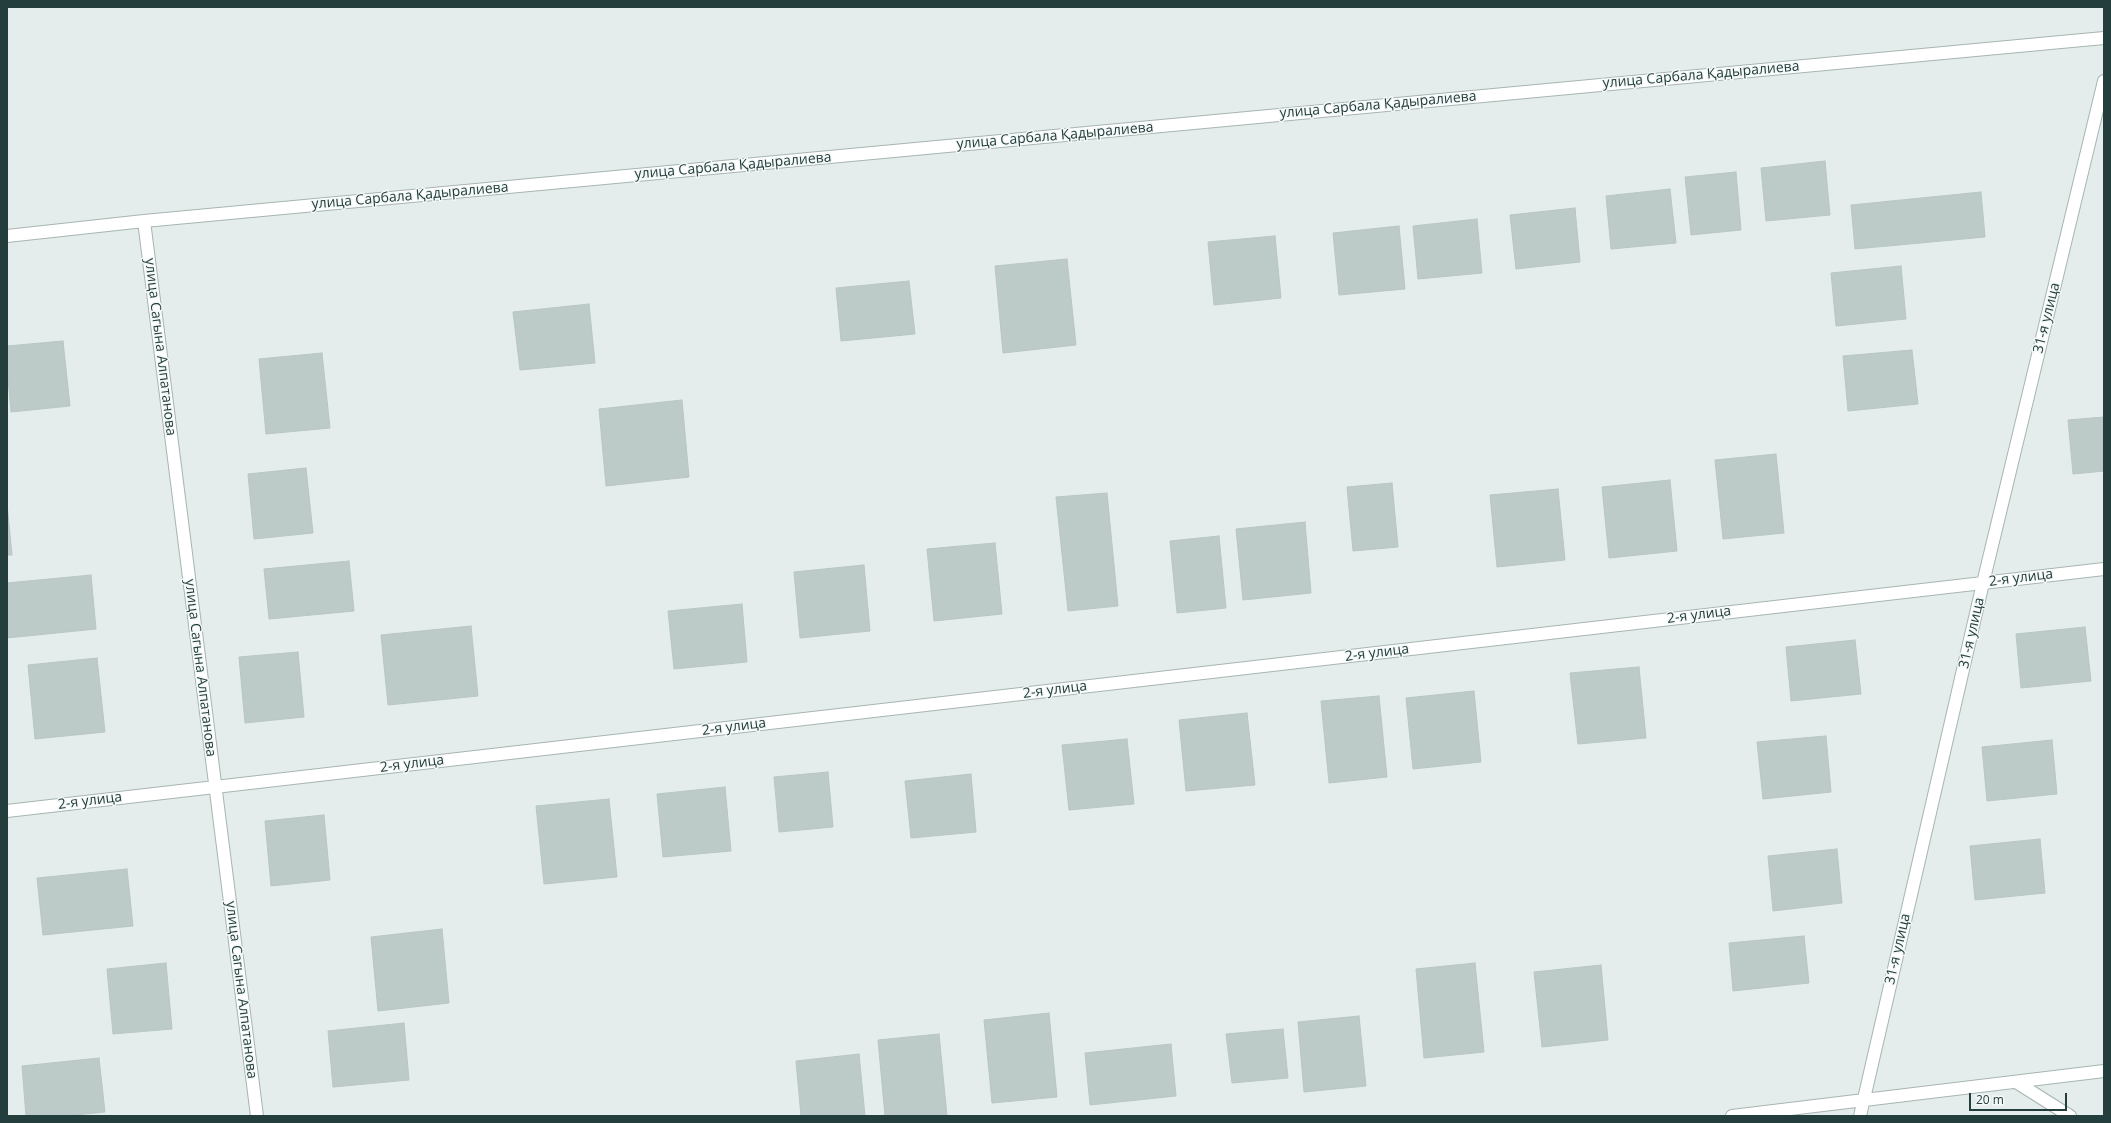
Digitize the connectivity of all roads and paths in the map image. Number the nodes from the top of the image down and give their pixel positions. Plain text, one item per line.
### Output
1 (2104, 38) edge
2 (2104, 81) edge
3 (144, 221) junction
4 (7, 236) edge
5 (2104, 569) edge
6 (1983, 582) junction
7 (215, 787) junction
8 (7, 811) edge
9 (2104, 1071) edge
10 (2016, 1082) junction
11 (1863, 1100) junction
12 (257, 1116) edge
13 (1732, 1116) edge
14 (1860, 1116) edge
15 (2070, 1116) edge

1 - 3 street, улица Сарбала Қадыралиева
2 - 6 street, 31-я улица
3 - 4 street, улица Сарбала Қадыралиева
3 - 7 street, улица Сагына Алпатанова
5 - 6 street, 2-я улица
6 - 7 street, 2-я улица
6 - 11 street, 31-я улица
7 - 8 street, 2-я улица
7 - 12 street, улица Сагына Алпатанова
9 - 10 street
10 - 11 street
10 - 15 street
11 - 13 street
11 - 14 street, 31-я улица

